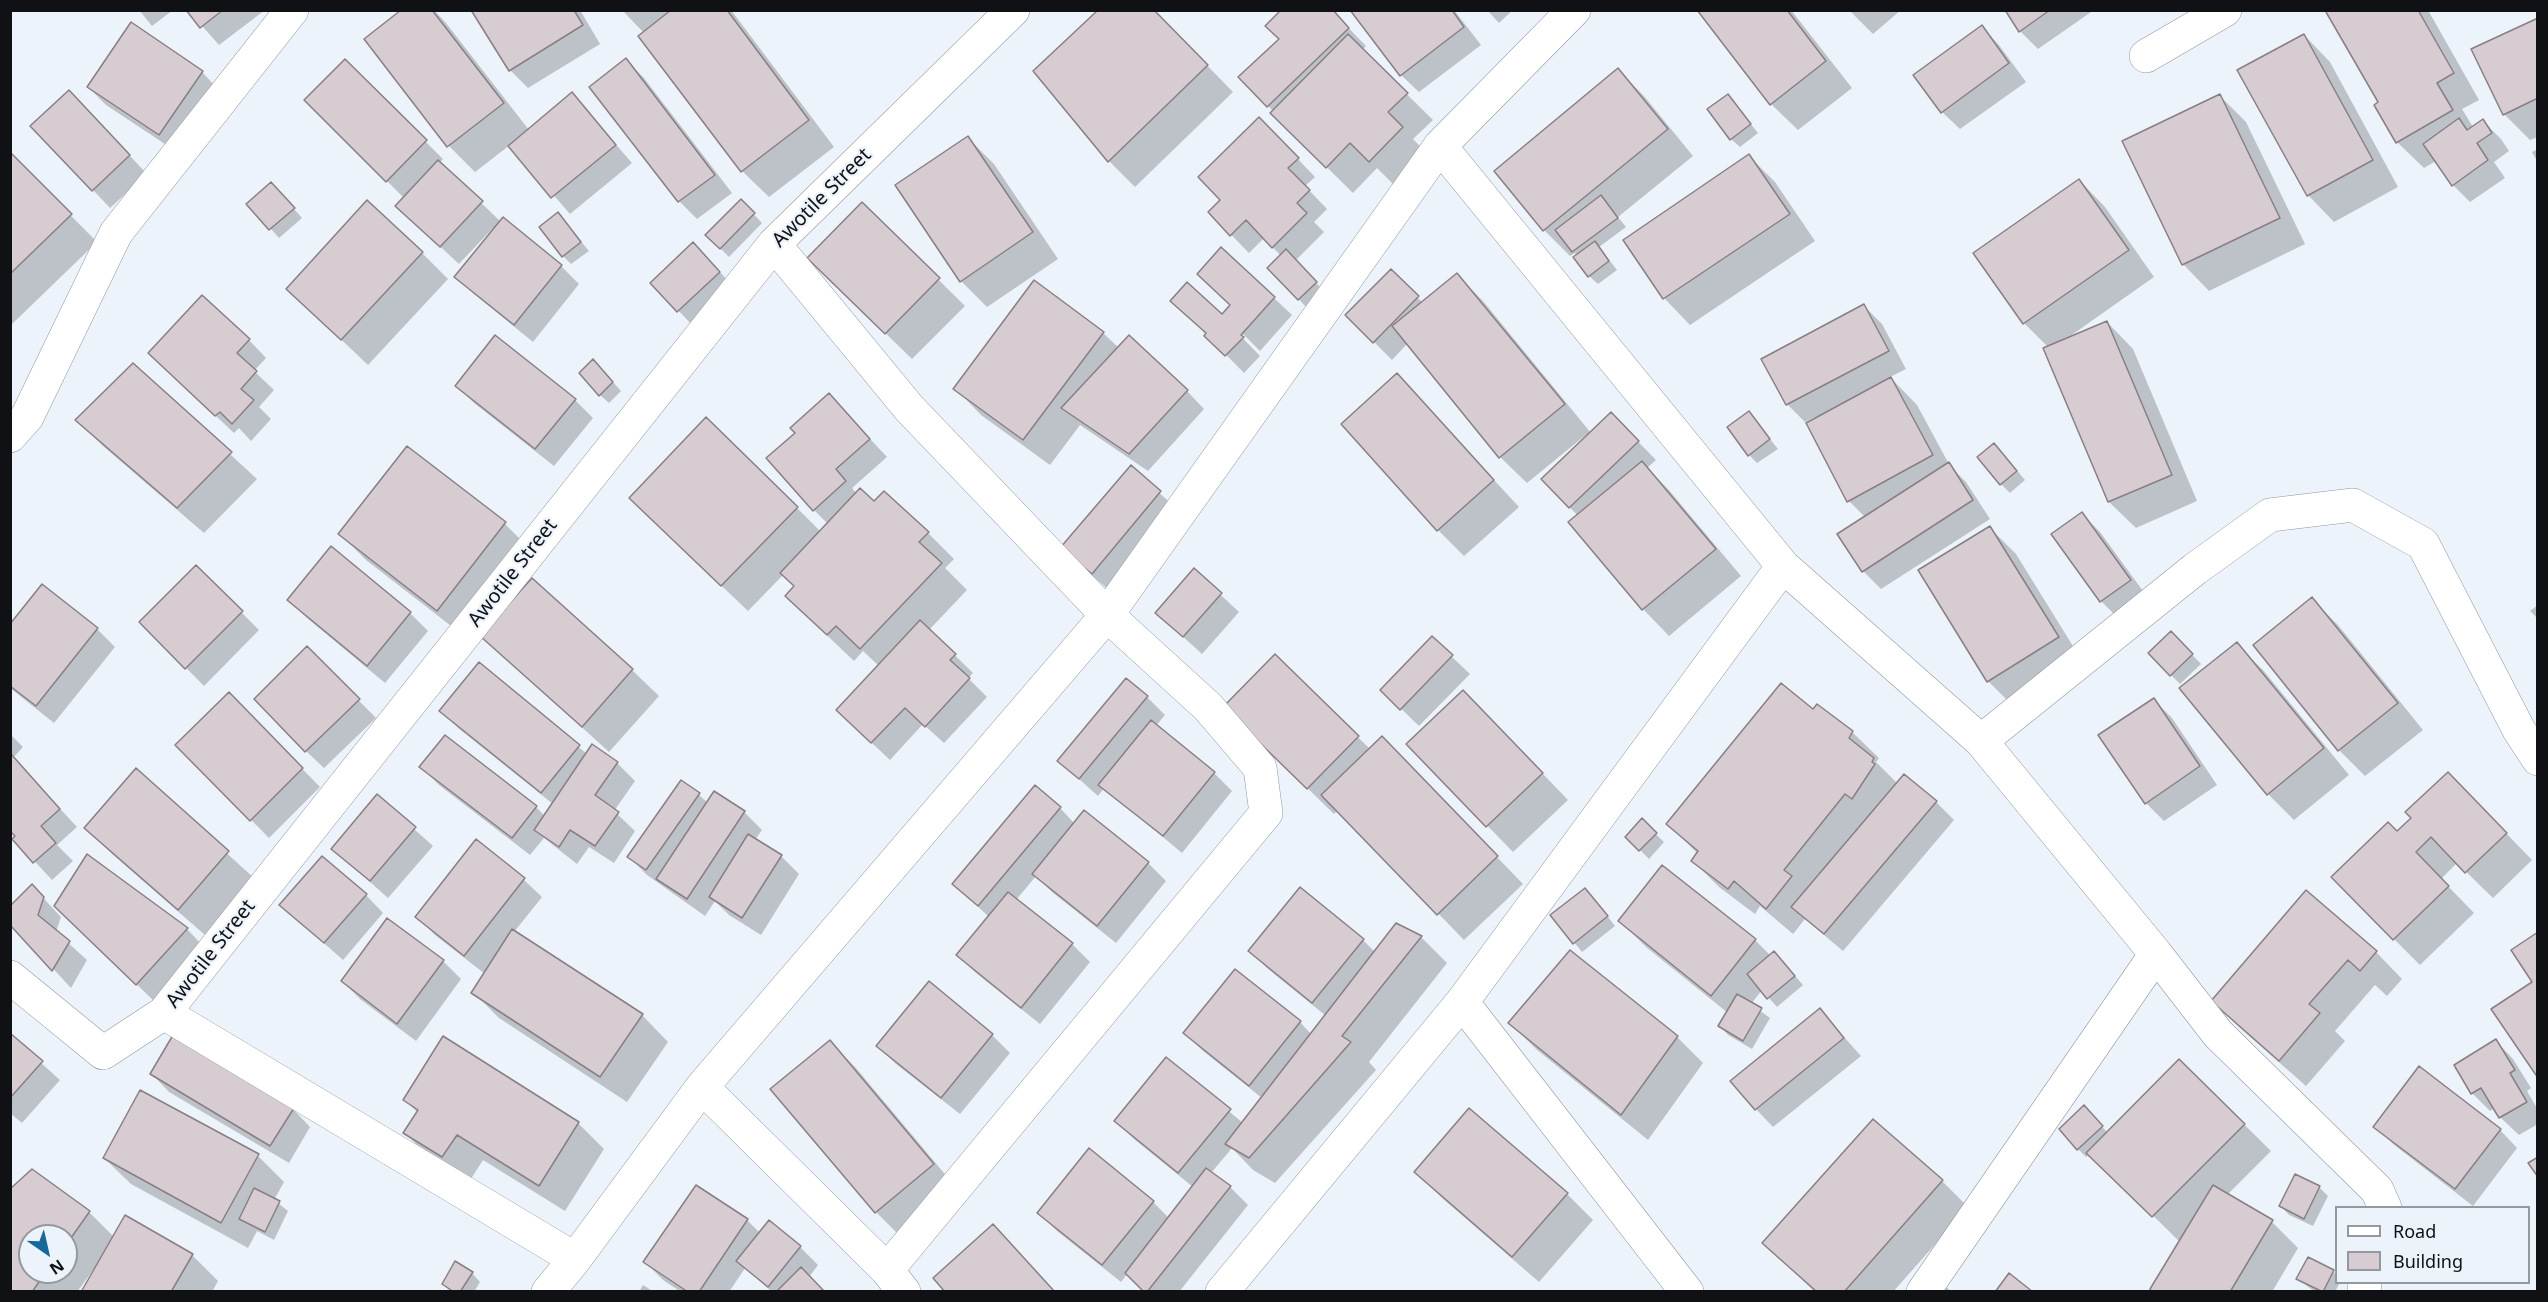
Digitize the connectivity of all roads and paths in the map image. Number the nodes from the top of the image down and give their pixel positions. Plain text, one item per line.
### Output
1 (292, 10) edge
2 (1013, 10) edge
3 (1574, 10) edge
4 (2225, 10) edge
5 (2146, 56) dead end
6 (1440, 146) junction
7 (774, 244) junction
8 (10, 436) edge
9 (1783, 566) junction
10 (1107, 615) junction
11 (1981, 741) junction
12 (2538, 759) edge
13 (2156, 954) junction
14 (10, 977) edge
15 (1462, 1002) junction
16 (164, 1013) junction
17 (702, 1087) junction
18 (2384, 1206) edge
19 (575, 1259) junction
20 (895, 1281) edge
21 (548, 1292) edge
22 (1222, 1292) edge
23 (1687, 1292) edge
24 (1923, 1292) edge

1 - 8 street
2 - 7 street, Awotile Street
3 - 6 street
4 - 5 street
6 - 9 street
6 - 10 street
7 - 10 street
7 - 16 street, Awotile Street
9 - 11 street
9 - 15 street
10 - 17 street
10 - 20 street
11 - 12 street
11 - 13 street
13 - 18 street
13 - 24 street
14 - 16 street, Awotile Street
15 - 22 street
15 - 23 street
16 - 19 street
17 - 19 street
17 - 20 street
19 - 21 street

